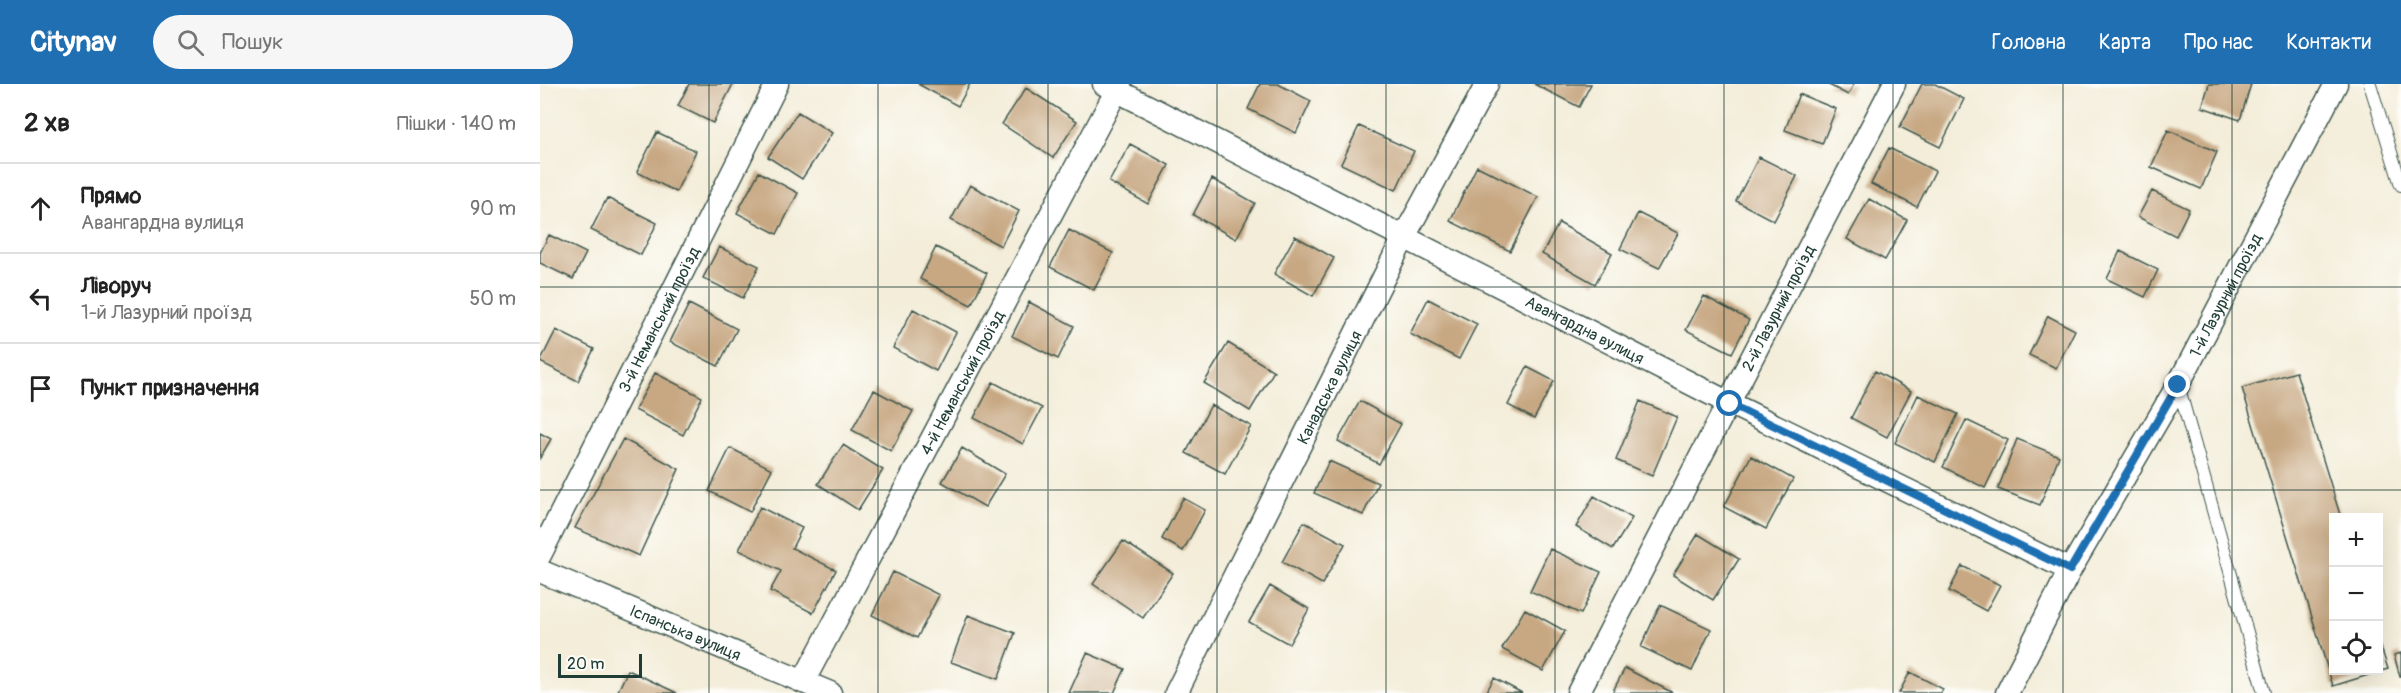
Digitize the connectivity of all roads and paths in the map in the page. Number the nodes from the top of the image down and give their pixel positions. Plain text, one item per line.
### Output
1 (777, 84) edge
2 (1487, 84) edge
3 (1894, 84) edge
4 (2336, 84) edge
5 (2370, 84) edge
6 (1114, 86) edge
7 (2401, 185) edge
8 (1404, 237) junction
9 (2178, 385) junction
10 (1730, 404) junction
11 (540, 555) edge
12 (2070, 570) junction
13 (540, 571) edge
14 (803, 682) junction
15 (830, 693) edge
16 (1176, 693) edge
17 (1578, 693) edge
18 (2007, 693) edge
19 (2264, 693) edge

1 - 11 street, 3-й Неманський проїзд
2 - 8 street, Канадська вулиця
3 - 10 street, 2-й Лазурний проїзд
4 - 9 street, 1-й Лазурний проїзд
5 - 7 lane
6 - 8 street, Авангардна вулиця
6 - 14 street, 4-й Неманський проїзд
8 - 10 street, Авангардна вулиця
8 - 16 street, Канадська вулиця
9 - 12 street, 1-й Лазурний проїзд
9 - 19 lane
10 - 12 street, Авангардна вулиця
10 - 17 street, 2-й Лазурний проїзд
12 - 18 street, 1-й Лазурний проїзд
13 - 14 street, Іспанська вулиця
14 - 15 street, Іспанська вулиця

